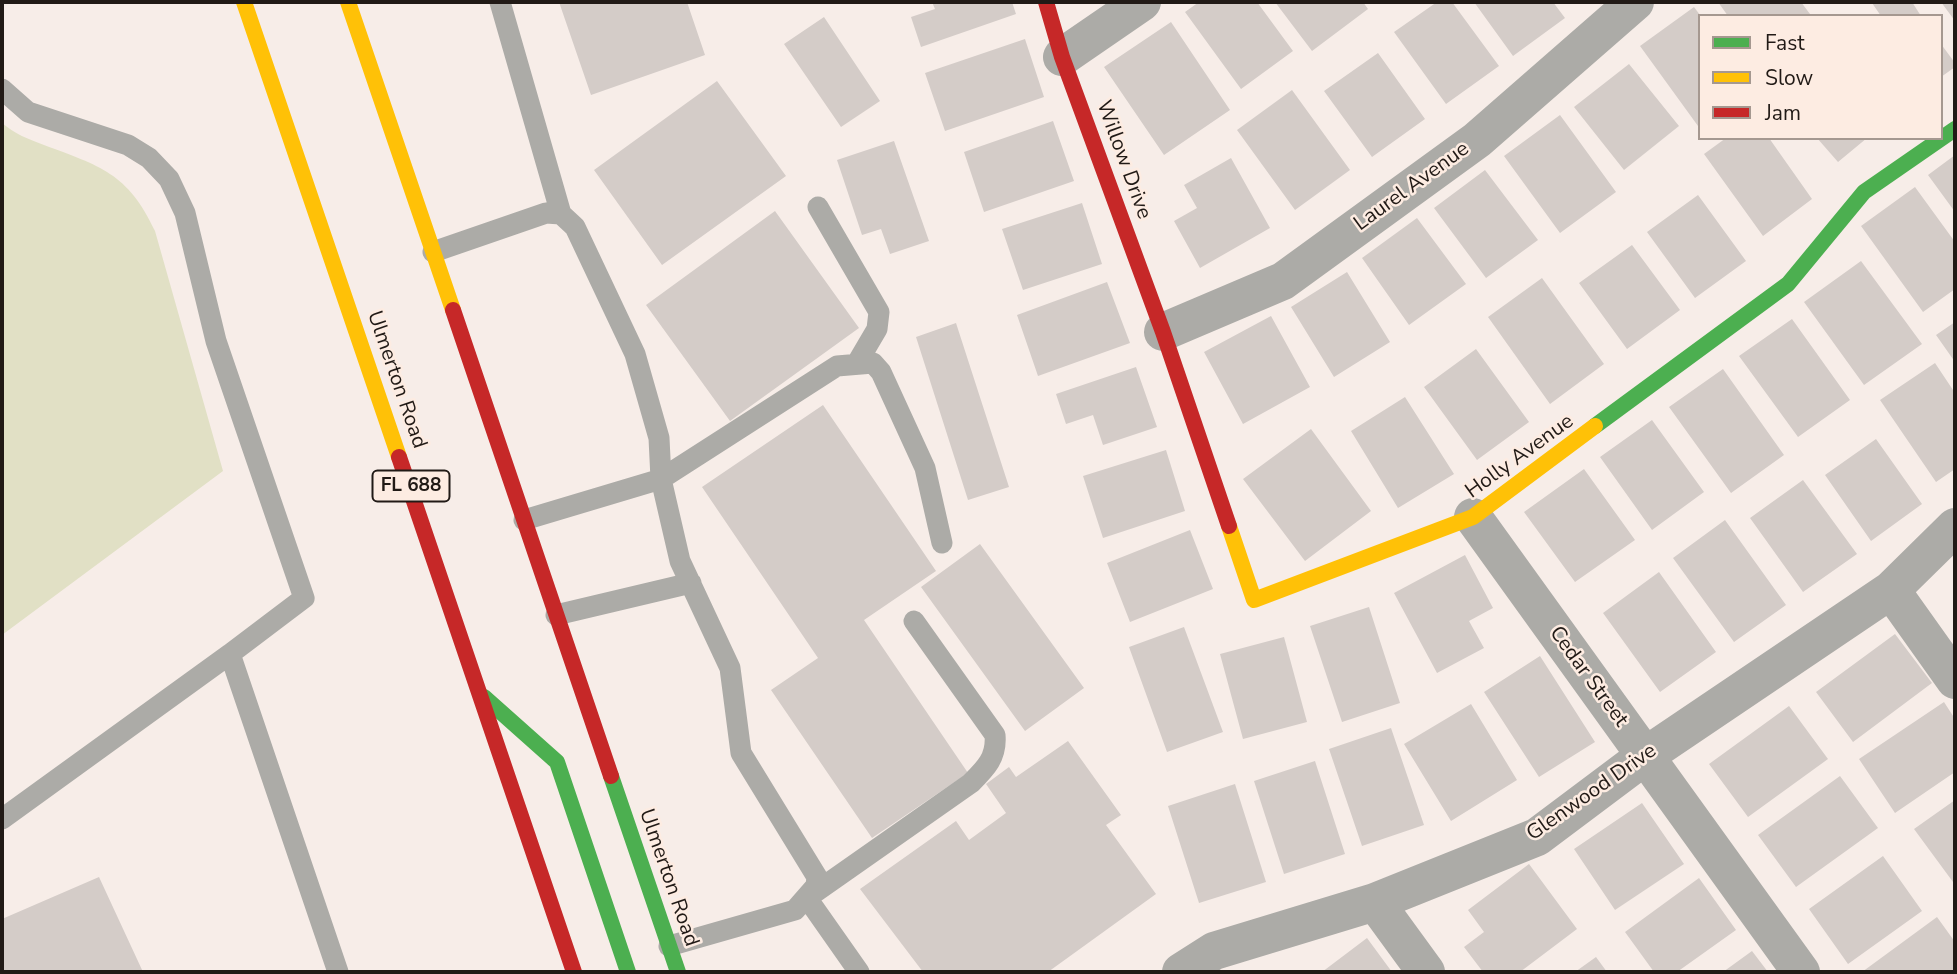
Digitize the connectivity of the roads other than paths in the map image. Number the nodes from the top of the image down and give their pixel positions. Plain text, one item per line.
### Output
1 (244, 2) edge
2 (348, 2) edge
3 (500, 2) edge
4 (1046, 2) edge
5 (1142, 2) edge
6 (1635, 2) edge
7 (1062, 57) junction
8 (2, 89) edge
9 (1939, 140) edge
10 (818, 207) dead end
11 (561, 214) junction
12 (433, 252) junction
13 (1163, 332) junction
14 (857, 363) junction
15 (661, 479) junction
16 (1473, 517) junction
17 (524, 520) junction
18 (1955, 527) edge
19 (942, 543) dead end
20 (691, 583) junction
21 (1891, 590) junction
22 (556, 615) junction
23 (914, 621) dead end
24 (230, 654) junction
25 (1955, 680) edge
26 (482, 695) junction
27 (1644, 756) junction
28 (2, 819) edge
29 (807, 898) junction
30 (1375, 902) junction
31 (669, 946) junction
32 (338, 972) edge
33 (574, 972) edge
34 (628, 972) edge
35 (678, 972) edge
36 (859, 972) edge
37 (1181, 972) edge
38 (1426, 972) edge
39 (1801, 972) edge

1 - 26 main road, Ulmerton Road / FL 688
2 - 12 main road, Ulmerton Road
3 - 11 lane
4 - 7 main road, Willow Drive
5 - 7 street
6 - 13 street, Laurel Avenue
7 - 13 main road, Willow Drive
8 - 24 lane
9 - 16 main road, Holly Avenue
10 - 14 lane
11 - 12 lane
11 - 15 lane
12 - 17 main road, Ulmerton Road
13 - 16 main road, Holly Avenue
14 - 15 lane
14 - 19 lane
15 - 17 lane
15 - 20 lane
16 - 27 street, Cedar Street
17 - 22 main road, Ulmerton Road
18 - 21 street, Glenwood Drive
20 - 22 lane
20 - 29 lane
21 - 25 street
21 - 27 street, Glenwood Drive
22 - 31 main road, Ulmerton Road
23 - 29 lane
24 - 28 lane
24 - 32 lane
26 - 33 main road, Ulmerton Road / FL 688
26 - 34 main road
27 - 30 street, Glenwood Drive
27 - 39 street, Cedar Street
29 - 31 lane
29 - 36 lane
30 - 37 street, Glenwood Drive
30 - 38 street
31 - 35 main road, Ulmerton Road

